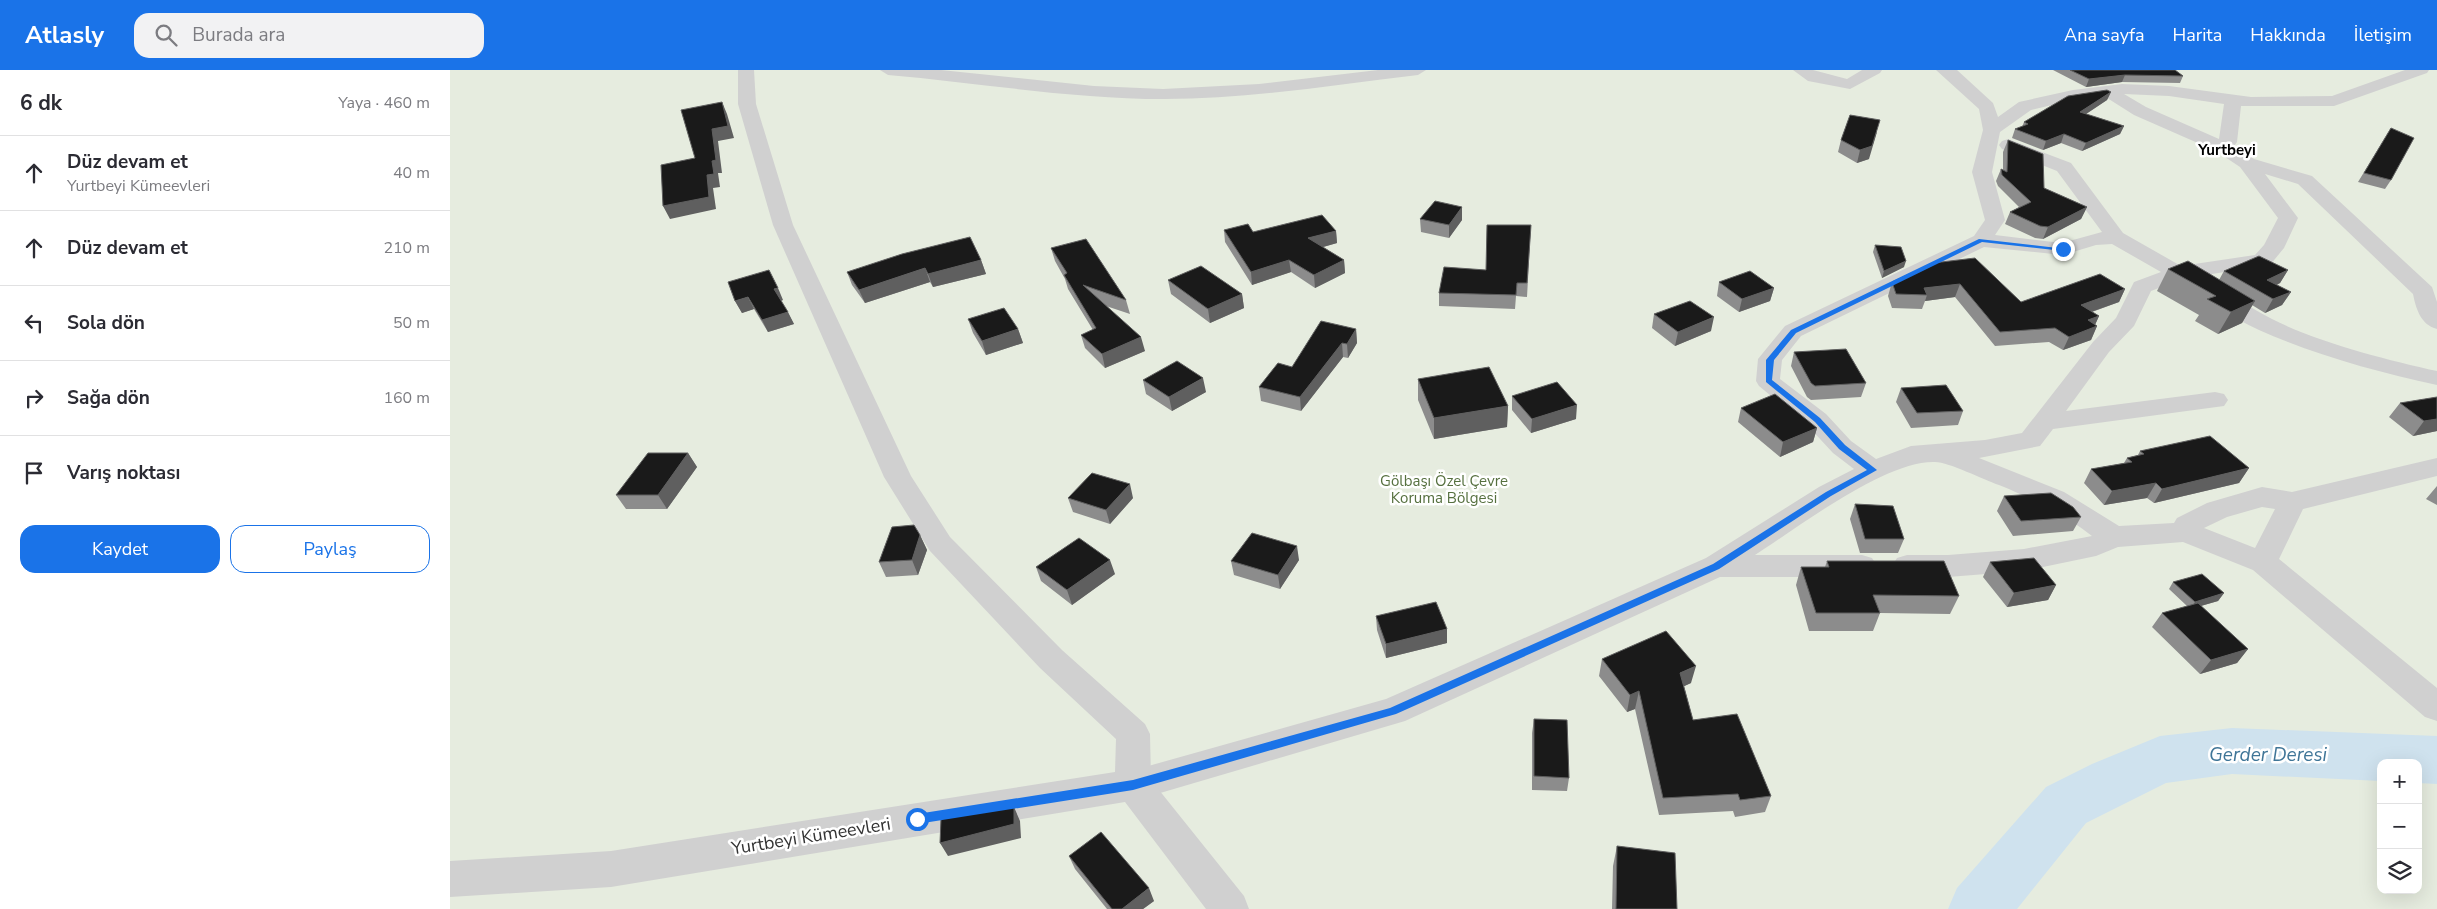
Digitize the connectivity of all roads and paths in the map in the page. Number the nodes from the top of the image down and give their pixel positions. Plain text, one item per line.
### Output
1 (746, 70) edge
2 (888, 70) edge
3 (1418, 70) edge
4 (1802, 70) edge
5 (1874, 70) edge
6 (1944, 70) edge
7 (2421, 70) edge
8 (2107, 91) junction
9 (2233, 100) junction
10 (1991, 134) junction
11 (2223, 147) junction
12 (2247, 163) junction
13 (2116, 236) junction
14 (1981, 240) junction
15 (2179, 273) junction
16 (2431, 290) edge
17 (2437, 322) edge
18 (2437, 378) edge
19 (2215, 400) dead end
20 (2044, 422) junction
21 (1939, 453) junction
22 (2437, 468) edge
23 (1873, 470) junction
24 (2292, 502) junction
25 (2185, 532) junction
26 (2112, 537) junction
27 (2263, 562) junction
28 (1716, 566) junction
29 (2437, 707) edge
30 (1133, 785) junction
31 (450, 879) edge
32 (1230, 909) edge

1 - 30 street
2 - 3 street
4 - 5 street
6 - 10 street
7 - 9 street
8 - 9 street
8 - 10 street
8 - 11 street
9 - 11 street
10 - 13 street
10 - 14 street
11 - 12 street
12 - 15 street, Yurtbeyi Kümeevleri
12 - 16 street
13 - 14 street
13 - 15 street
14 - 23 street
15 - 18 street
15 - 20 street, Yurtbeyi Kümeevleri
16 - 17 street
19 - 20 street
20 - 21 street, Yurtbeyi Kümeevleri
21 - 23 street, Yurtbeyi Kümeevleri
21 - 26 street
22 - 24 street
23 - 28 street, Yurtbeyi Kümeevleri
24 - 25 street
24 - 27 street
25 - 26 street
25 - 27 street
26 - 28 street
27 - 29 street
28 - 30 street, Yurtbeyi Kümeevleri
30 - 31 street, Yurtbeyi Kümeevleri
30 - 32 street

